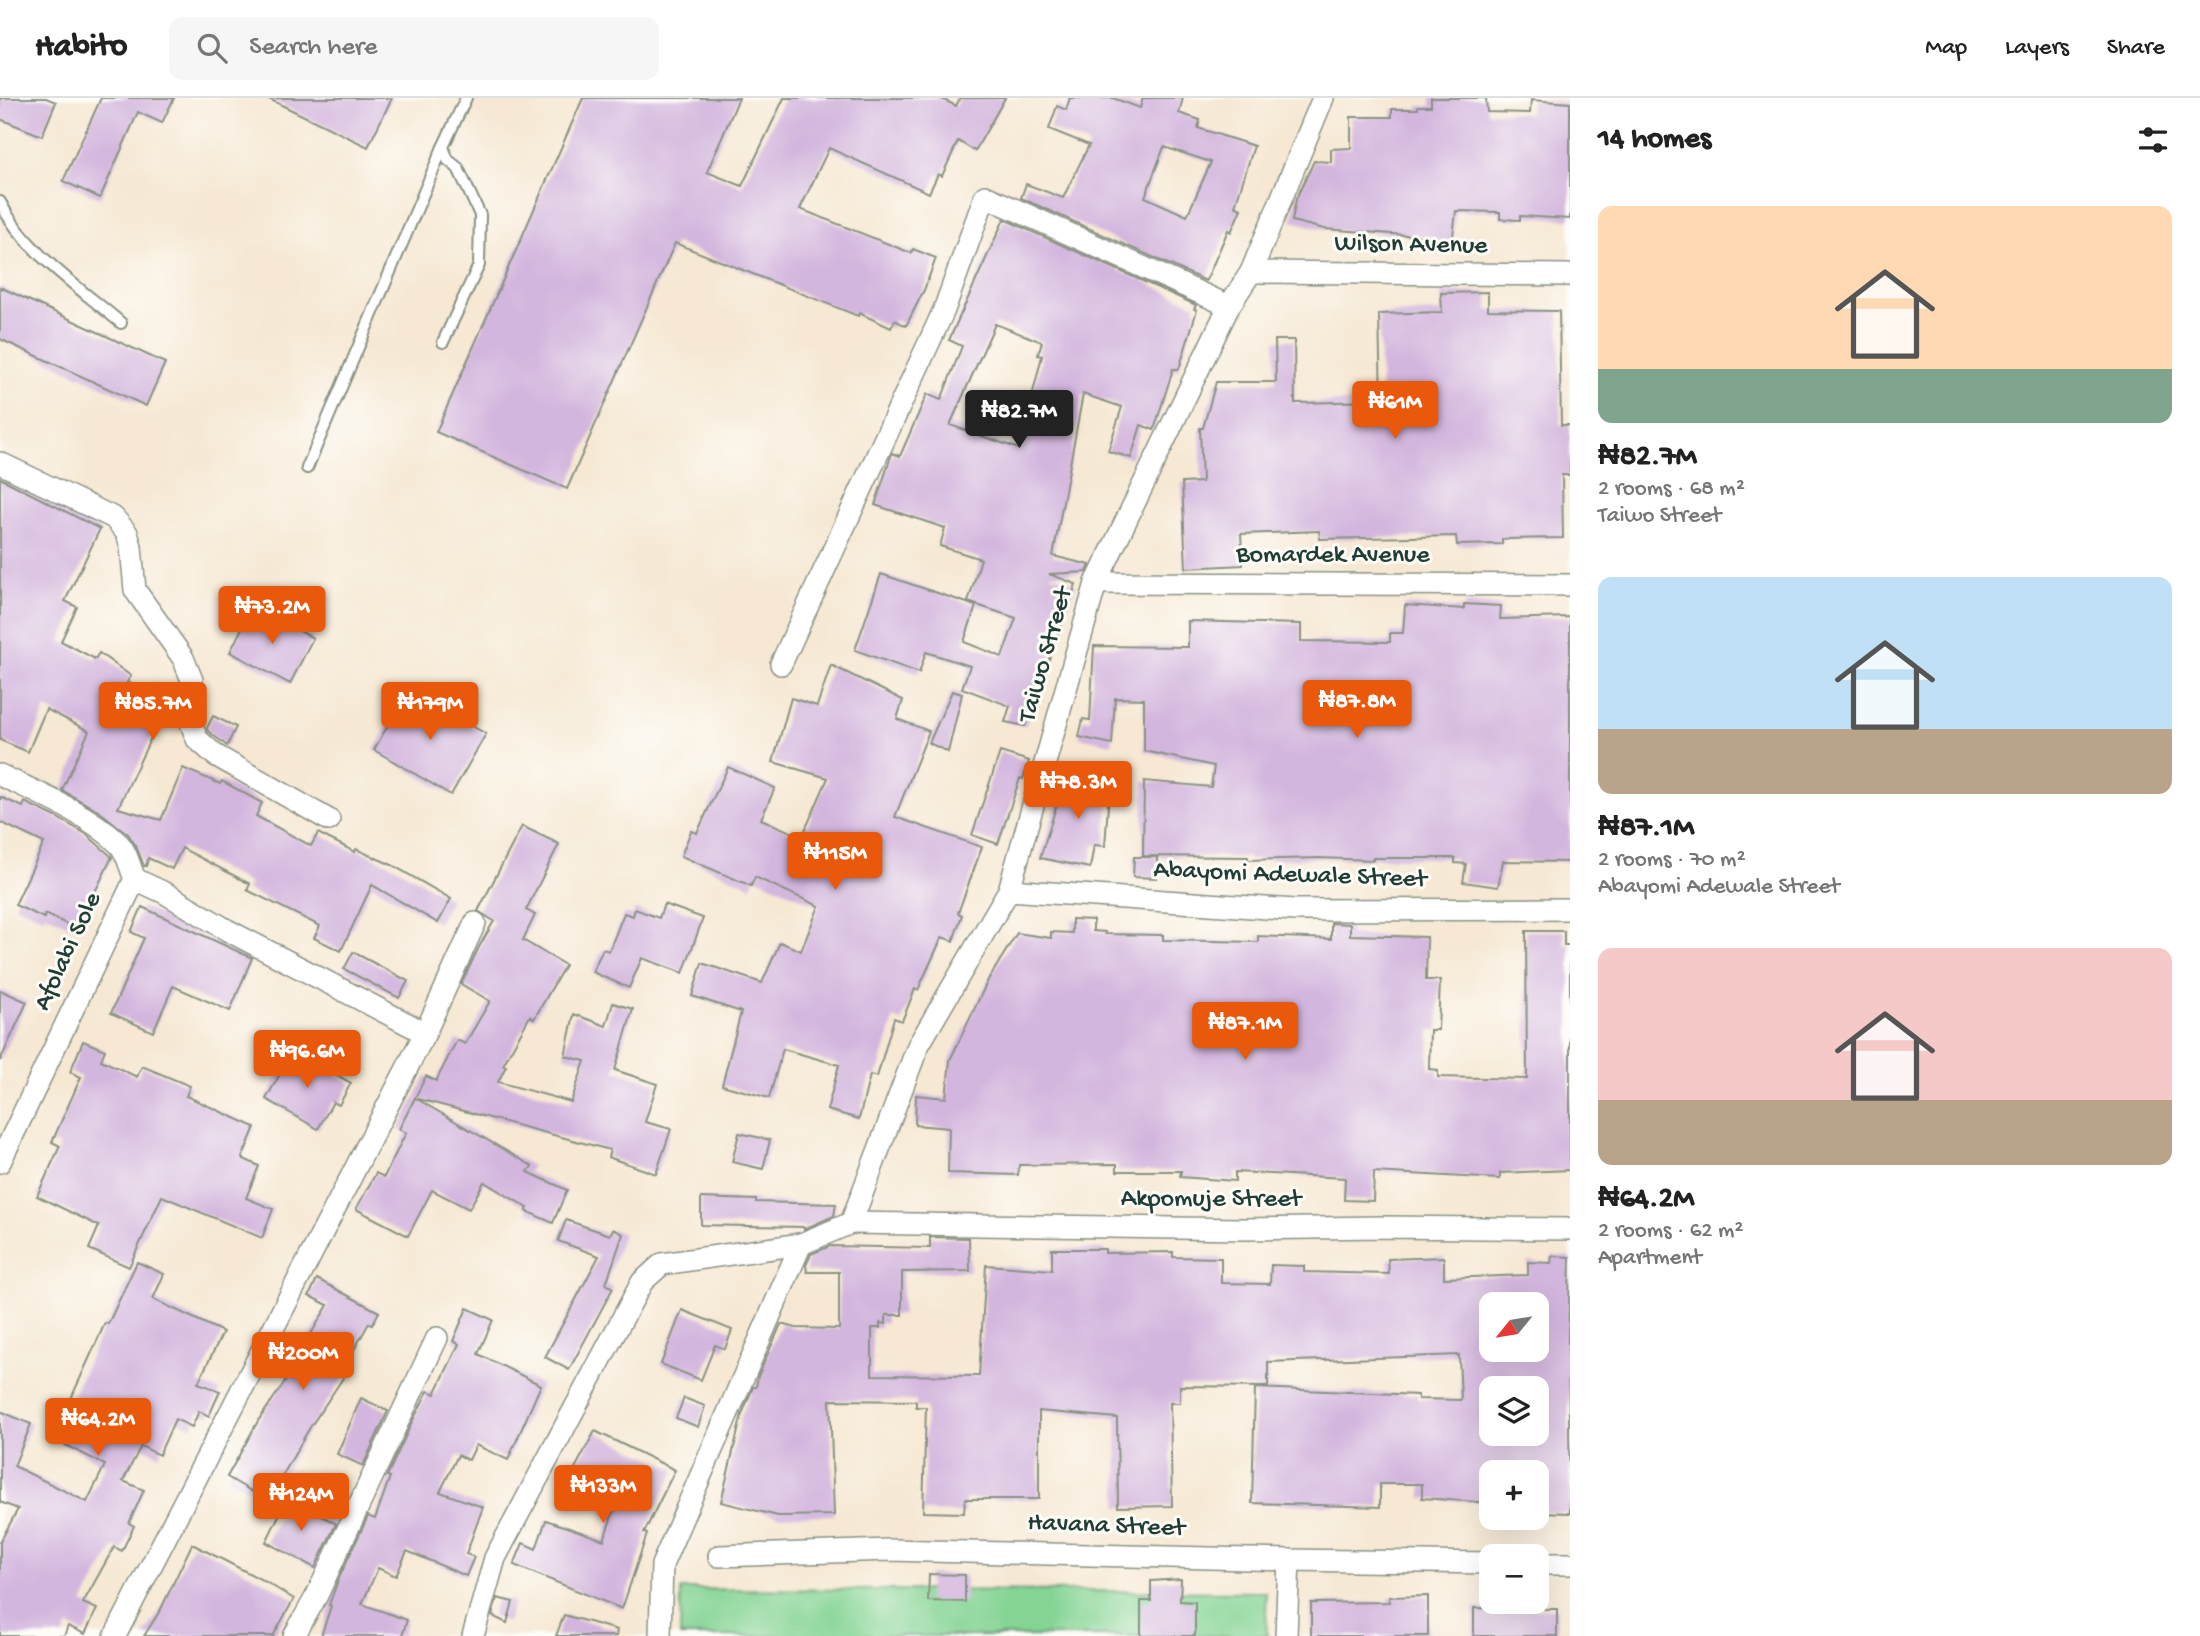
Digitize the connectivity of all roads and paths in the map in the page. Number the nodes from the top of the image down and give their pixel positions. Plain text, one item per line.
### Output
1 (466, 98) edge
2 (1322, 98) edge
3 (443, 148) junction
4 (0, 202) edge
5 (1251, 272) junction
6 (1570, 275) edge
7 (1229, 306) junction
8 (121, 323) dead end
9 (443, 342) dead end
10 (0, 463) edge
11 (307, 468) dead end
12 (1096, 583) junction
13 (1570, 585) edge
14 (781, 664) dead end
15 (0, 775) edge
16 (329, 820) dead end
17 (135, 879) junction
18 (1009, 890) junction
19 (1570, 909) edge
20 (475, 923) dead end
21 (425, 1033) junction
22 (0, 1162) edge
23 (851, 1223) junction
24 (1570, 1229) edge
25 (800, 1244) junction
26 (437, 1338) dead end
27 (719, 1556) dead end
28 (1289, 1560) junction
29 (1479, 1563) edge
30 (1549, 1563) edge
31 (1570, 1564) edge
32 (115, 1636) edge
33 (294, 1636) edge
34 (473, 1636) edge
35 (660, 1636) edge
36 (1286, 1636) edge

1 - 3 lane
2 - 5 street, Taiwo Street
3 - 9 lane
3 - 11 lane
4 - 8 lane
5 - 6 street, Wilson Avenue
5 - 7 street, Taiwo Street
7 - 12 street, Taiwo Street
7 - 14 street
10 - 16 street
12 - 13 street, Bomardek Avenue
12 - 18 street, Taiwo Street
15 - 17 street
17 - 21 street
17 - 22 street, Afolabi Sole
18 - 19 street, Abayomi Adewale Street
18 - 23 street, Taiwo Street
20 - 21 street
21 - 32 street
23 - 24 street, Akpomuje Street
23 - 25 street
25 - 34 street
25 - 35 street
26 - 33 street
27 - 28 street, Havana Street
28 - 29 street, Havana Street
28 - 36 street
30 - 31 street

